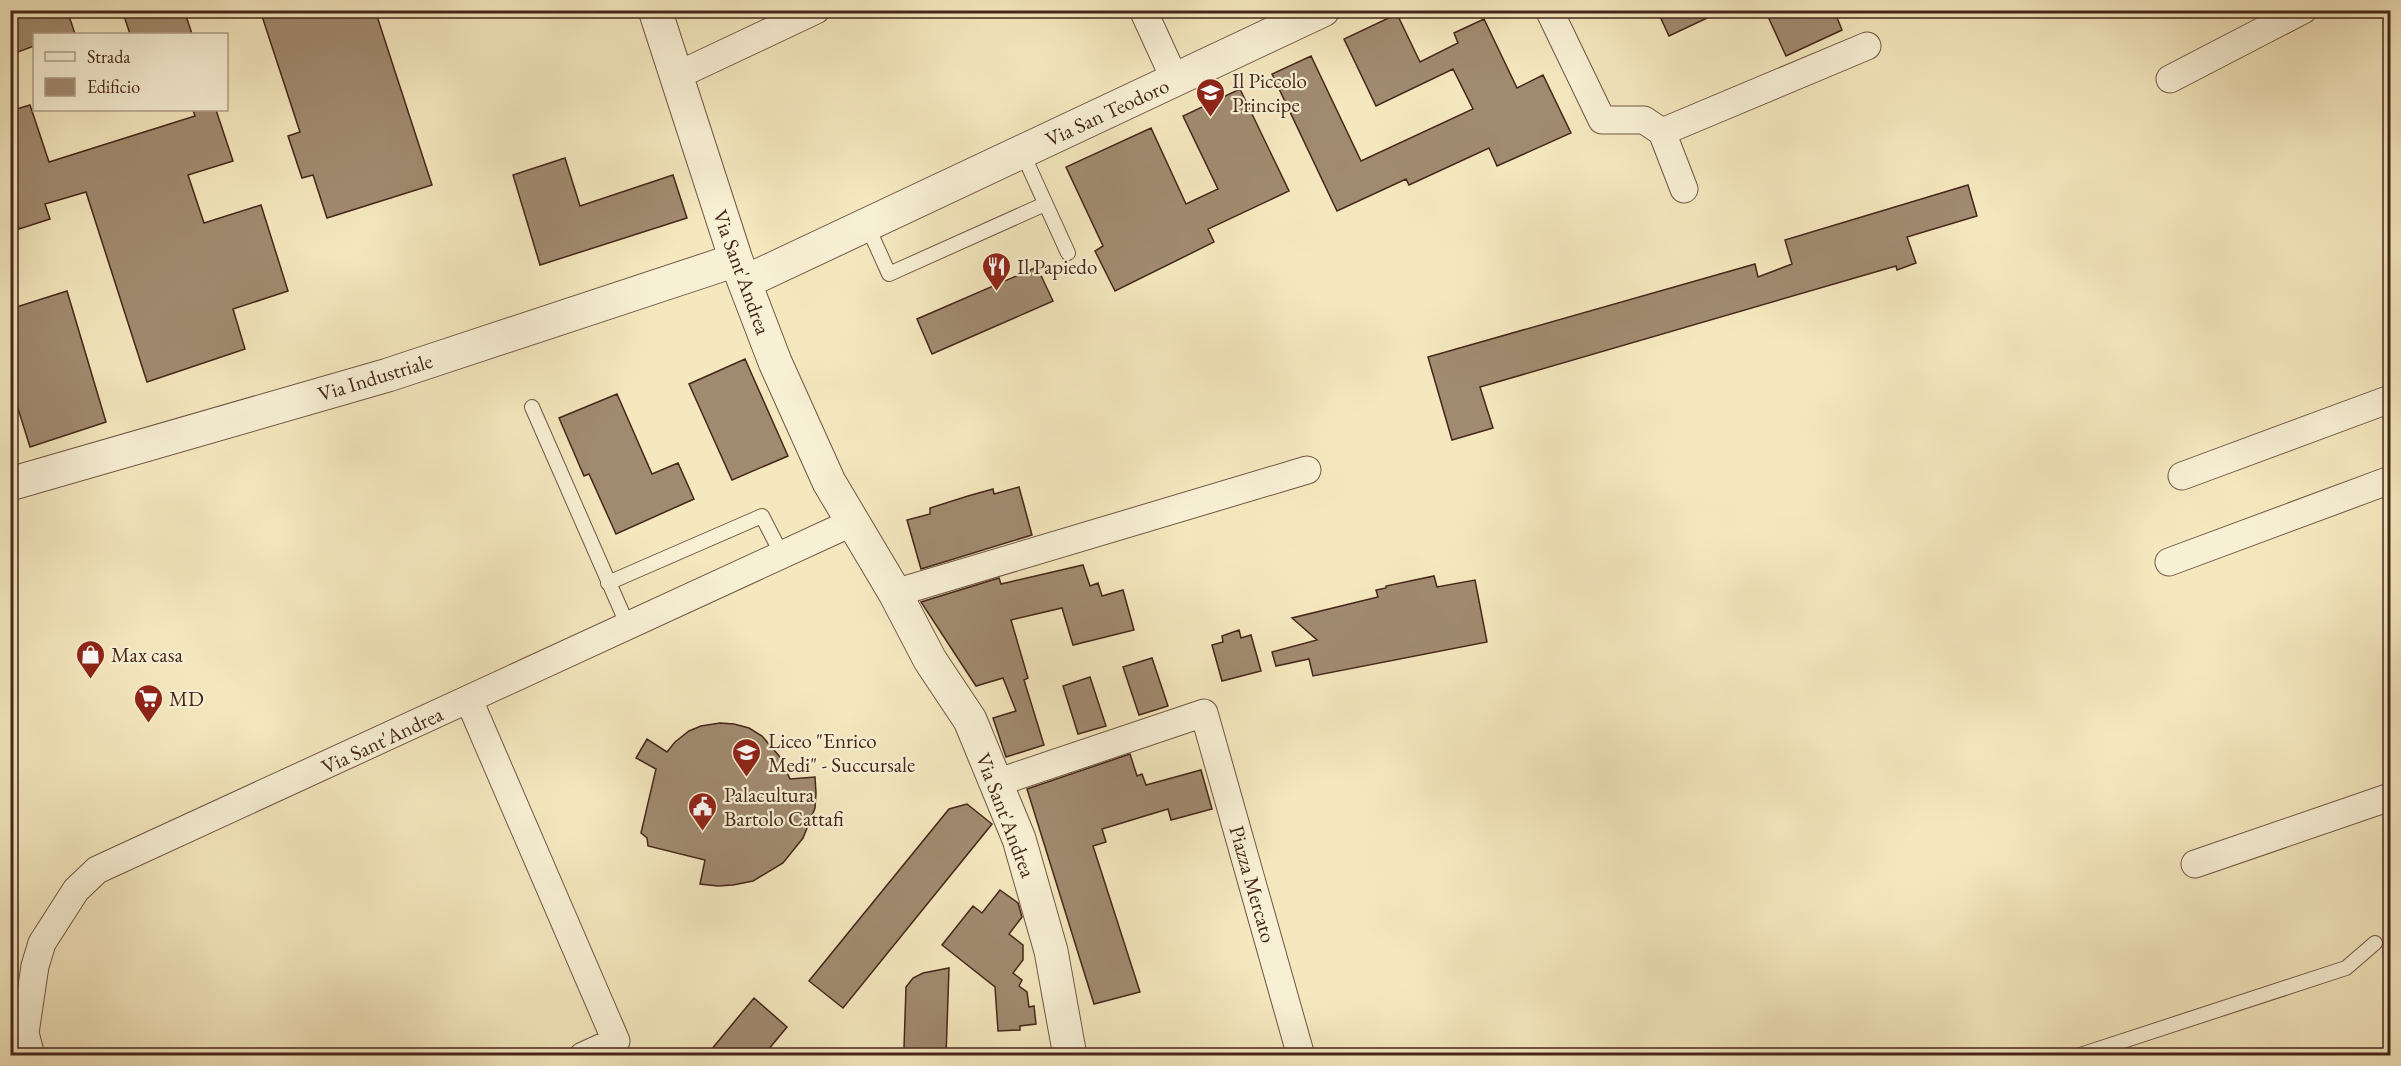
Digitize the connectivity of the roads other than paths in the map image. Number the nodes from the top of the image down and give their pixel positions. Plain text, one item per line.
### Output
1 (655, 10) edge
2 (816, 10) edge
3 (1143, 10) edge
4 (1323, 10) edge
5 (1549, 10) edge
6 (2303, 10) edge
7 (1867, 46) dead end
8 (676, 76) junction
9 (1175, 80) junction
10 (2170, 80) dead end
11 (1662, 132) junction
12 (1022, 152) junction
13 (1684, 189) dead end
14 (1045, 204) junction
15 (867, 225) junction
16 (1068, 253) dead end
17 (740, 271) junction
18 (2391, 399) edge
19 (532, 407) dead end
20 (1307, 470) dead end
21 (2182, 476) dead end
22 (2391, 480) edge
23 (10, 484) edge
24 (853, 522) junction
25 (782, 555) junction
26 (2169, 562) dead end
27 (608, 583) junction
28 (895, 593) junction
29 (628, 626) junction
30 (469, 700) junction
31 (996, 783) junction
32 (2391, 797) edge
33 (2195, 864) dead end
34 (2374, 943) dead end
35 (30, 1056) edge
36 (583, 1056) edge
37 (1070, 1056) edge
38 (1301, 1056) edge
39 (2077, 1056) edge

1 - 8 street, Via Sant'Andrea
2 - 8 street
3 - 9 street
4 - 9 street, Via San Teodoro
5 - 11 street
6 - 10 street
7 - 11 street
8 - 17 street, Via Sant'Andrea
9 - 12 street, Via San Teodoro
11 - 13 street
12 - 14 lane, Via San Teodoro
12 - 15 street, Via San Teodoro
14 - 15 lane
14 - 16 lane, Via San Teodoro
15 - 17 street, Via San Teodoro
17 - 23 street, Via Industriale
17 - 24 street, Via Sant'Andrea
18 - 21 street
19 - 27 lane
20 - 28 street
22 - 26 street
24 - 25 street, Via Sant'Andrea
24 - 28 street, Via Sant'Andrea
25 - 27 lane
25 - 29 street, Via Sant'Andrea
27 - 29 lane
28 - 31 street, Via Sant'Andrea
29 - 30 street, Via Sant'Andrea
30 - 35 street, Via Sant'Andrea
30 - 36 street
31 - 37 street, Via Sant'Andrea
31 - 38 street, Piazza Mercato
32 - 33 street
34 - 39 lane

